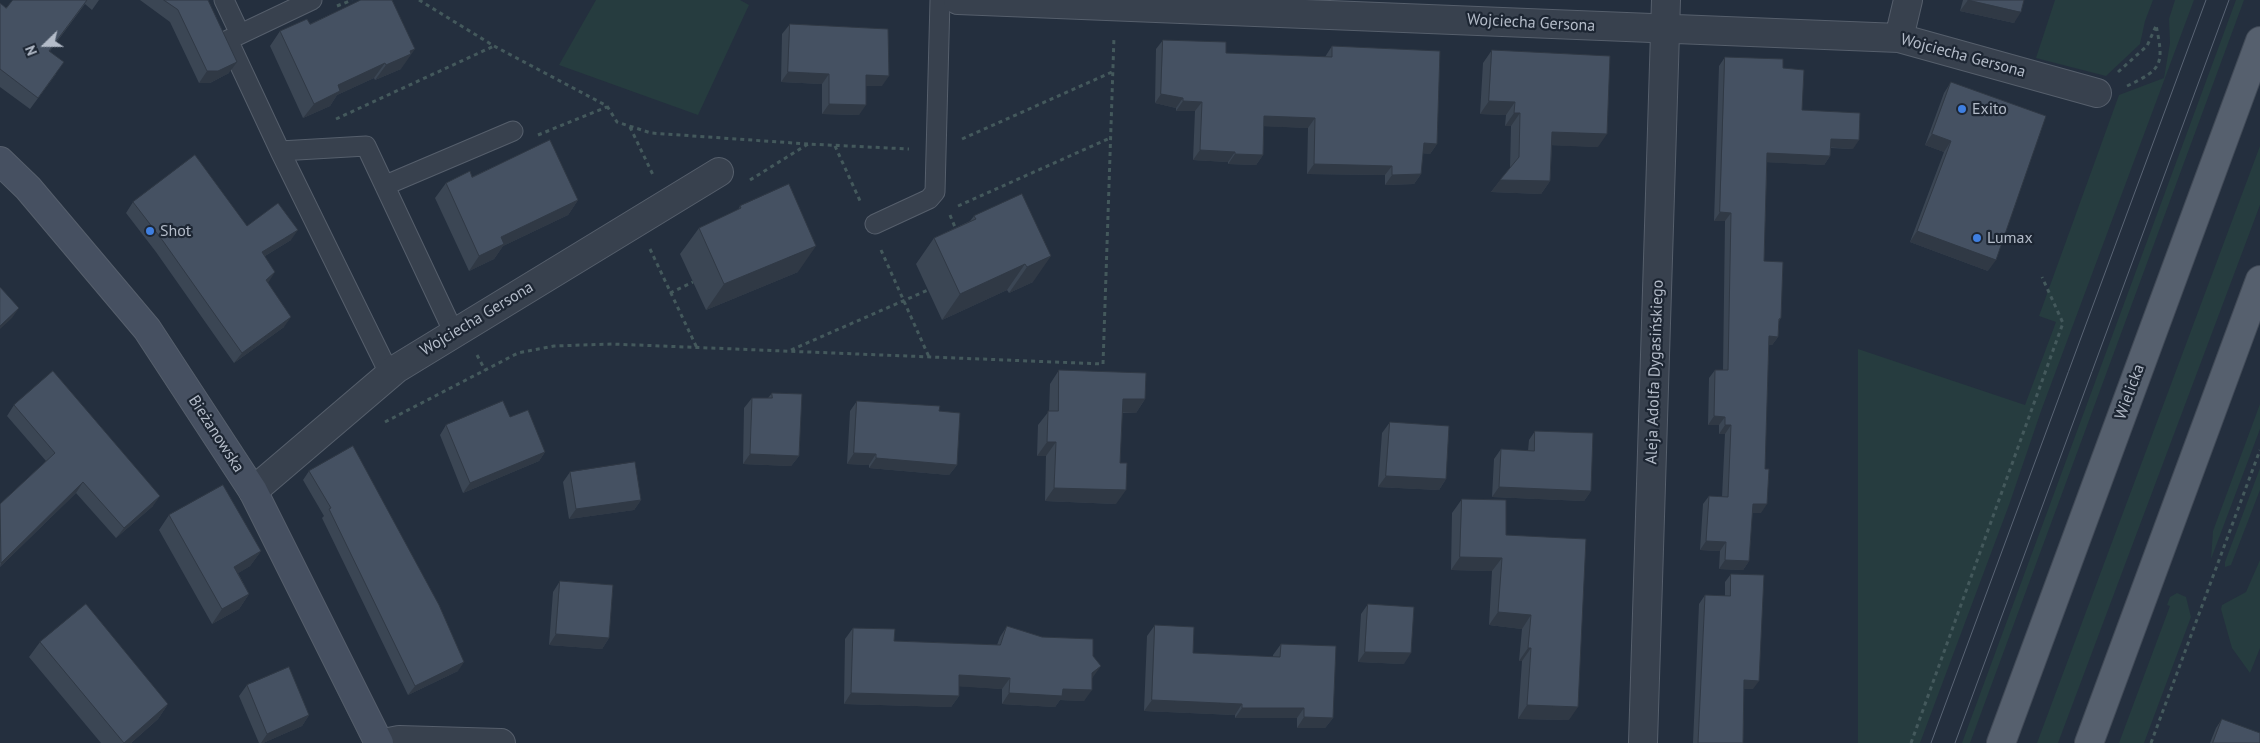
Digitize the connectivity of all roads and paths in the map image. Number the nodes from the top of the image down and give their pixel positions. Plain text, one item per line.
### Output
1 (224, 0) edge
2 (312, 0) edge
3 (352, 0) edge
4 (419, 0) edge
5 (940, 0) edge
6 (958, 0) edge
7 (1666, 0) edge
8 (1908, 0) edge
9 (1156, 3) edge
10 (335, 7) dead end
11 (1665, 29) junction
12 (1114, 30) dead end
13 (240, 34) junction
14 (1899, 38) junction
15 (2260, 40) edge
16 (494, 46) junction
17 (2097, 92) junction
18 (607, 106) junction
19 (328, 122) dead end
20 (512, 131) dead end
21 (535, 136) dead end
22 (1110, 138) junction
23 (808, 144) dead end
24 (280, 152) junction
25 (0, 161) edge
26 (719, 172) dead end
27 (386, 185) junction
28 (957, 207) dead end
29 (948, 211) dead end
30 (875, 224) dead end
31 (961, 240) edge
32 (650, 243) dead end
33 (2042, 277) dead end
34 (2260, 280) edge
35 (693, 282) dead end
36 (928, 290) dead end
37 (670, 293) junction
38 (454, 333) junction
39 (697, 348) junction
40 (788, 351) junction
41 (390, 375) junction
42 (379, 425) dead end
43 (2260, 450) edge
44 (253, 491) junction
45 (379, 743) edge
46 (384, 743) edge
47 (501, 743) edge
48 (1643, 743) edge
49 (1911, 743) edge
50 (2001, 743) edge
51 (2088, 743) edge
52 (2151, 743) edge

1 - 13 lane
2 - 13 lane
3 - 10 path
4 - 16 path
5 - 30 lane
6 - 9 street, Wojciecha Gersona
7 - 11 street, Aleja Adolfa Dygasińskiego
8 - 14 street
9 - 11 street, Wojciecha Gersona
11 - 14 street, Wojciecha Gersona
11 - 48 street, Aleja Adolfa Dygasińskiego
12 - 22 path
13 - 24 lane
14 - 17 street, Wojciecha Gersona
15 - 50 main road, Wielicka
16 - 18 path
16 - 19 path
17 - 17 path
18 - 21 path
18 - 23 path
20 - 27 lane
22 - 28 path
22 - 40 path
24 - 27 lane
24 - 41 lane
25 - 44 street, Bieżanowska
26 - 38 street, Wojciecha Gersona
27 - 38 lane
29 - 31 path
32 - 37 path
33 - 49 path
34 - 51 main road
35 - 37 path
36 - 40 path
37 - 39 path
38 - 41 street, Wojciecha Gersona
39 - 40 path
39 - 42 path
41 - 44 street, Wojciecha Gersona
43 - 52 path
44 - 45 street, Bieżanowska
46 - 47 street

